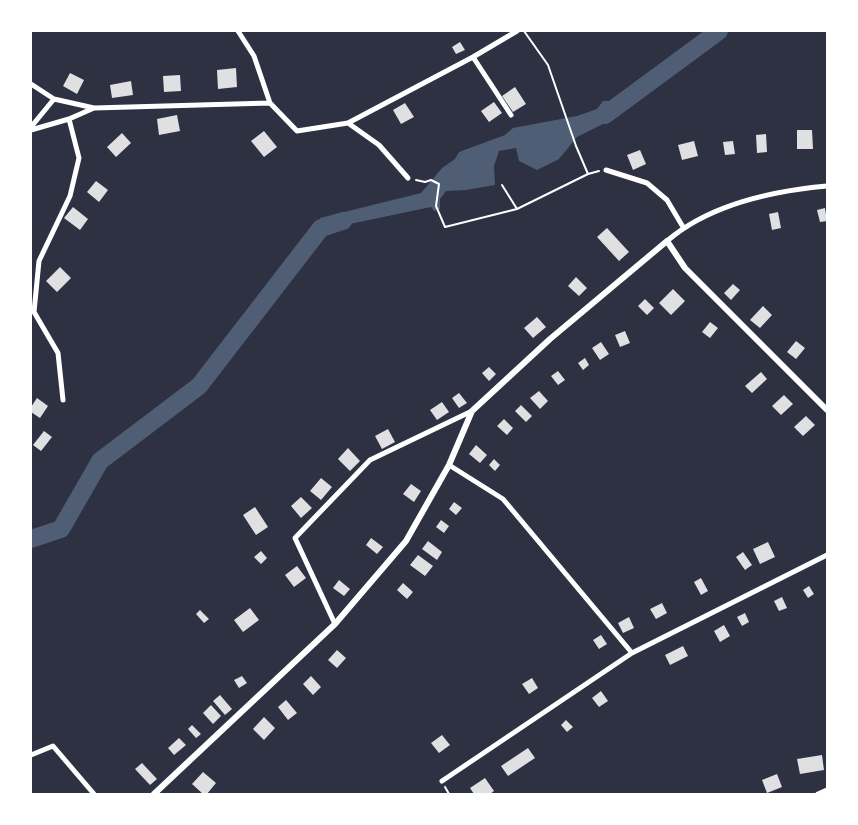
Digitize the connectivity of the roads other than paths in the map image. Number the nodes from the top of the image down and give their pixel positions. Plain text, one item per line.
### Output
1 (238, 31) edge
2 (517, 31) edge
3 (473, 57) junction
4 (31, 84) edge
5 (54, 99) junction
6 (270, 103) junction
7 (94, 108) junction
8 (511, 115) dead end
9 (69, 119) junction
10 (348, 123) junction
11 (31, 128) edge
12 (606, 170) road end
13 (408, 178) road end
14 (827, 186) edge
15 (683, 227) junction
16 (667, 241) junction
17 (63, 400) dead end
18 (827, 410) edge
19 (472, 411) junction
20 (449, 465) junction
21 (827, 555) edge
22 (334, 624) junction
23 (632, 652) junction
24 (31, 755) edge
25 (442, 781) dead end
26 (827, 790) edge
27 (94, 794) edge
28 (154, 794) edge
29 (818, 794) edge

1 - 6 street
2 - 3 street
3 - 8 street
3 - 10 street
4 - 5 street
5 - 7 street
5 - 11 street
6 - 7 street
6 - 10 street
7 - 9 street
9 - 11 street
9 - 17 street
10 - 13 street
12 - 15 street
14 - 15 street
15 - 16 street
16 - 18 street
16 - 19 street
19 - 20 street
19 - 22 street
20 - 22 street
20 - 23 street
21 - 23 street
22 - 28 street
23 - 25 street
24 - 27 street
26 - 29 street

